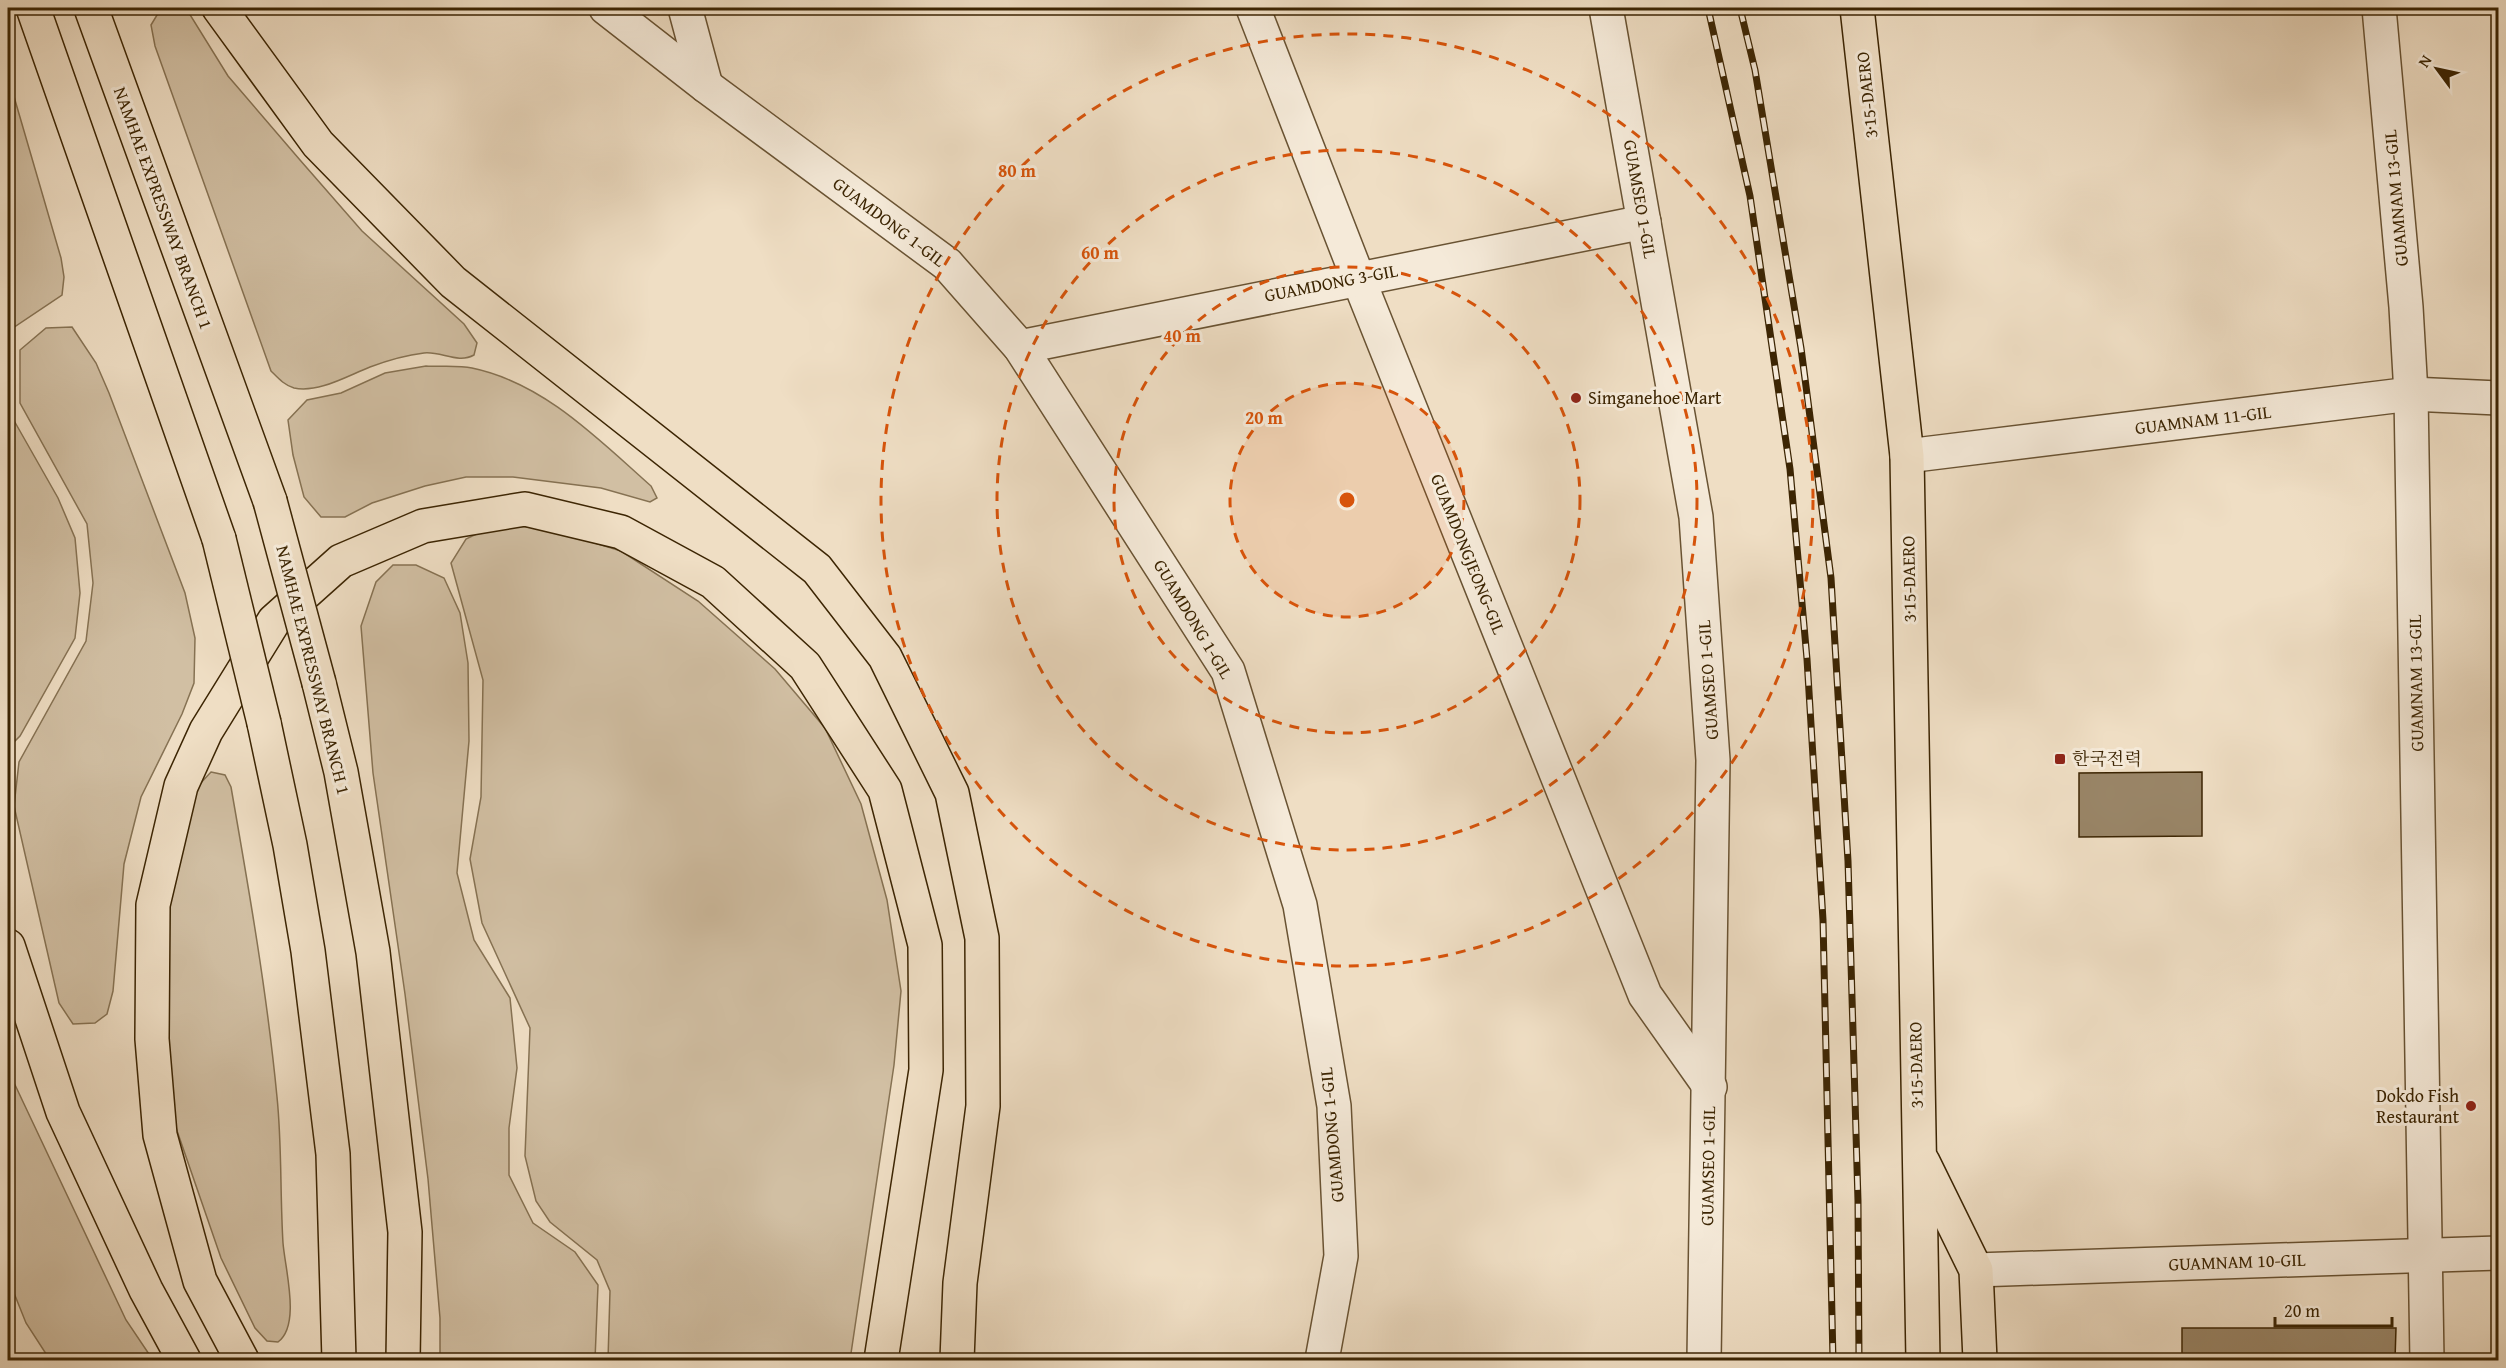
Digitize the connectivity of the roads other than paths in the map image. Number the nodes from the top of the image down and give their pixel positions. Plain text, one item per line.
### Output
1 (33, 8) edge
2 (90, 8) edge
3 (219, 8) edge
4 (606, 8) edge
5 (685, 8) edge
6 (1253, 8) edge
7 (1606, 8) edge
8 (1857, 8) edge
9 (2379, 8) edge
10 (706, 86) junction
11 (1644, 222) junction
12 (1358, 278) junction
13 (1020, 347) junction
14 (2411, 394) junction
15 (2499, 398) edge
16 (1907, 456) junction
17 (8, 946) edge
18 (1710, 1087) junction
19 (1918, 1153) junction
20 (2499, 1253) edge
21 (2427, 1256) junction
22 (1976, 1270) junction
23 (184, 1360) edge
24 (242, 1360) edge
25 (339, 1360) edge
26 (403, 1360) edge
27 (881, 1360) edge
28 (957, 1360) edge
29 (1322, 1360) edge
30 (1704, 1360) edge
31 (1923, 1360) edge
32 (1980, 1360) edge
33 (2427, 1360) edge

1 - 25 main road, bridge
2 - 26 main road, NAMHAE EXPRESSWAY BRANCH 1, bridge
3 - 28 main road
4 - 10 street, GUAMDONG 1-GIL
5 - 10 street
6 - 12 street, GUAMDONGJEONG-GIL
7 - 11 street, GUAMSEO 1-GIL
8 - 16 main road, 3·15-DAERO
9 - 14 street, GUAMNAM 13-GIL
10 - 13 street, GUAMDONG 1-GIL
11 - 12 street, GUAMDONG 3-GIL
11 - 18 street, GUAMSEO 1-GIL
12 - 13 street, GUAMDONG 3-GIL
12 - 18 street, GUAMDONGJEONG-GIL
13 - 29 street, GUAMDONG 1-GIL
14 - 15 street, GUAMNAM 11-GIL
14 - 16 street, GUAMNAM 11-GIL
14 - 21 street, GUAMNAM 13-GIL
16 - 19 main road, 3·15-DAERO
17 - 23 main road
18 - 30 street, GUAMSEO 1-GIL
19 - 22 main road, 3·15-DAERO
19 - 31 main road, 3·15-DAERO
20 - 21 street, GUAMNAM 10-GIL
21 - 22 street, GUAMNAM 10-GIL
21 - 33 street, GUAMNAM 13-GIL
22 - 32 main road, 3·15-DAERO
24 - 27 main road

